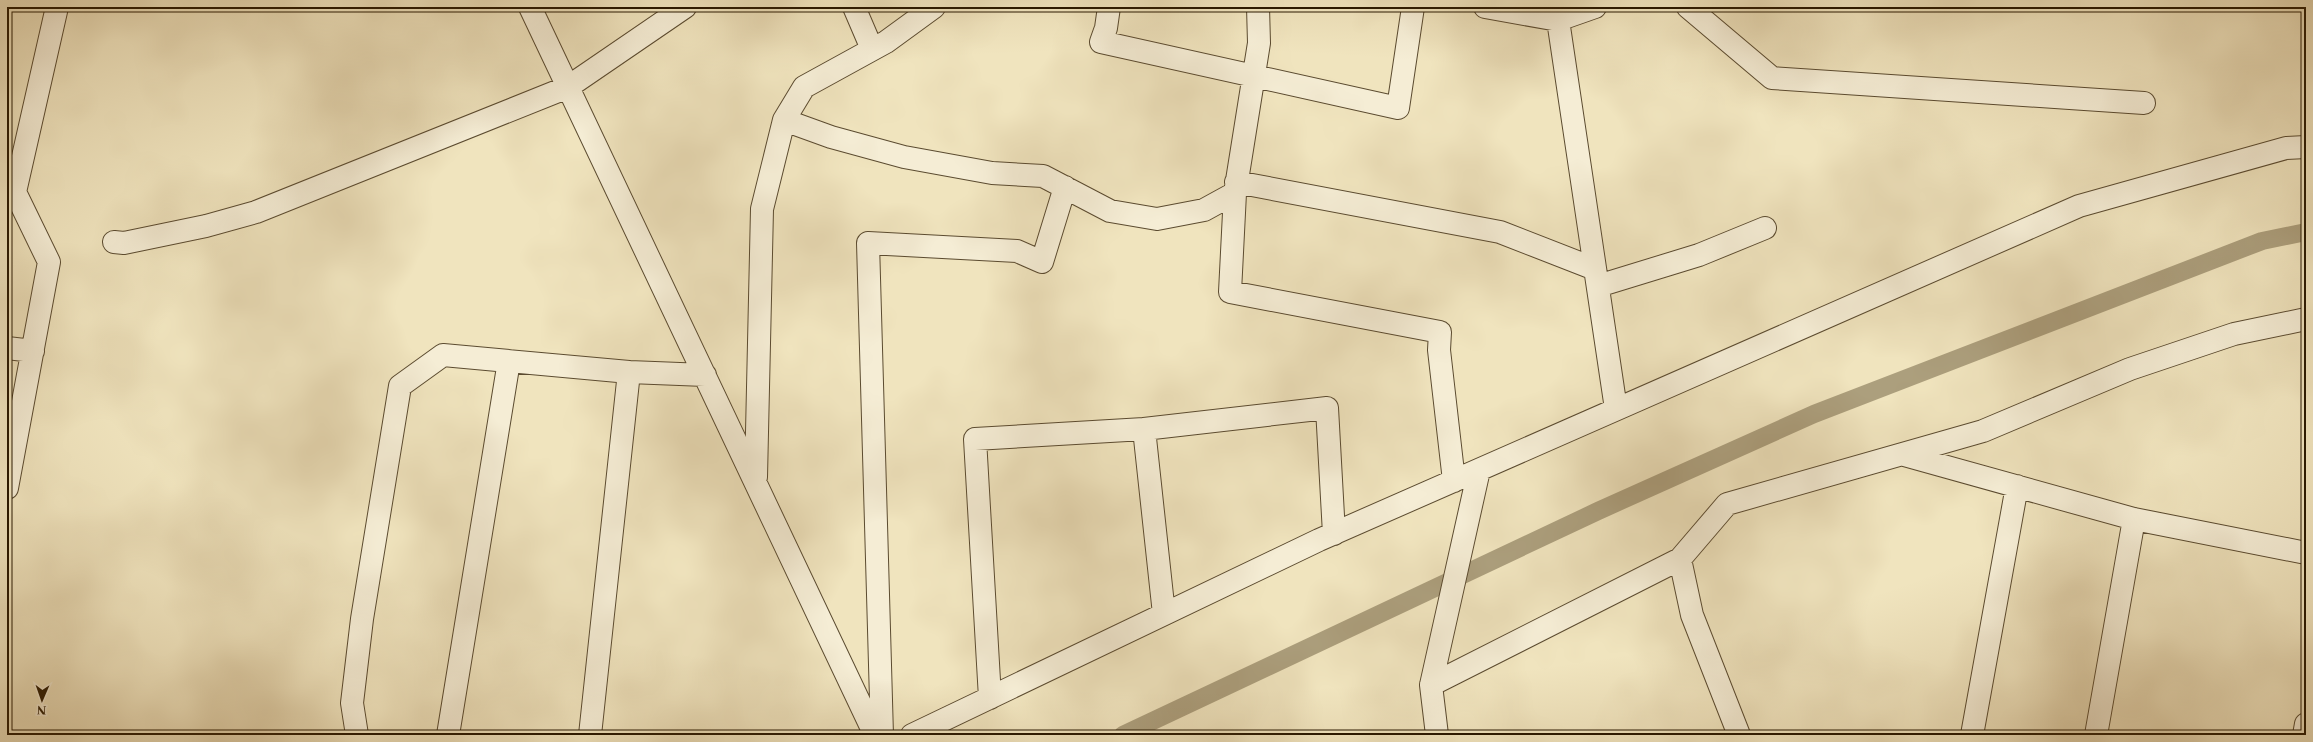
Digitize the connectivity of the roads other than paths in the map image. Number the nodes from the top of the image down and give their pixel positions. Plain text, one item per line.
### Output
1 (57, 7) edge
2 (530, 7) edge
3 (685, 7) edge
4 (854, 7) edge
5 (934, 7) edge
6 (1109, 7) edge
7 (1258, 7) edge
8 (1413, 7) edge
9 (1485, 7) edge
10 (1595, 7) edge
11 (1688, 7) edge
12 (1557, 13) edge
13 (872, 49) junction
14 (1253, 76) junction
15 (568, 87) junction
16 (2144, 103) dead end
17 (784, 120) junction
18 (2306, 147) edge
19 (1064, 187) junction
20 (1236, 188) junction
21 (1765, 228) dead end
22 (114, 242) dead end
23 (1596, 278) junction
24 (2306, 319) edge
25 (7, 348) edge
26 (33, 351) junction
27 (509, 361) junction
28 (629, 372) junction
29 (705, 375) junction
30 (1616, 409) junction
31 (1144, 429) junction
32 (1904, 455) junction
33 (10, 456) edge
34 (1479, 470) junction
35 (1454, 481) junction
36 (756, 482) junction
37 (2017, 486) junction
38 (7, 488) edge
39 (2134, 519) junction
40 (1334, 534) junction
41 (2306, 553) edge
42 (1680, 559) junction
43 (1164, 614) junction
44 (1431, 685) junction
45 (990, 698) junction
46 (2306, 724) edge
47 (357, 735) edge
48 (448, 735) edge
49 (590, 735) edge
50 (876, 735) edge
51 (882, 735) edge
52 (912, 735) edge
53 (1437, 735) edge
54 (1739, 735) edge
55 (1972, 735) edge
56 (2096, 735) edge
57 (2304, 735) edge

1 - 26 street
2 - 15 street
3 - 15 street
4 - 13 street
5 - 13 street
6 - 14 street
7 - 14 street
8 - 14 street
9 - 12 street
10 - 12 street
11 - 16 street
12 - 23 street
13 - 17 street
14 - 20 street
15 - 22 street
15 - 29 street
17 - 19 street
17 - 36 street
18 - 30 street
19 - 20 street
19 - 51 street
20 - 23 street
20 - 35 street
21 - 23 street
23 - 30 street
24 - 32 street
25 - 26 street
26 - 33 street
27 - 28 street
27 - 47 street
27 - 48 street
28 - 29 street
28 - 49 street
29 - 36 street
30 - 34 street
31 - 40 street
31 - 43 street
31 - 45 street
32 - 37 street
32 - 42 street
33 - 38 street
34 - 35 street
34 - 44 street
35 - 40 street
36 - 50 street
37 - 39 street
37 - 55 street
39 - 41 street
39 - 56 street
40 - 43 street
42 - 44 street
42 - 54 street
43 - 45 street
44 - 53 street
45 - 52 street
46 - 57 street

